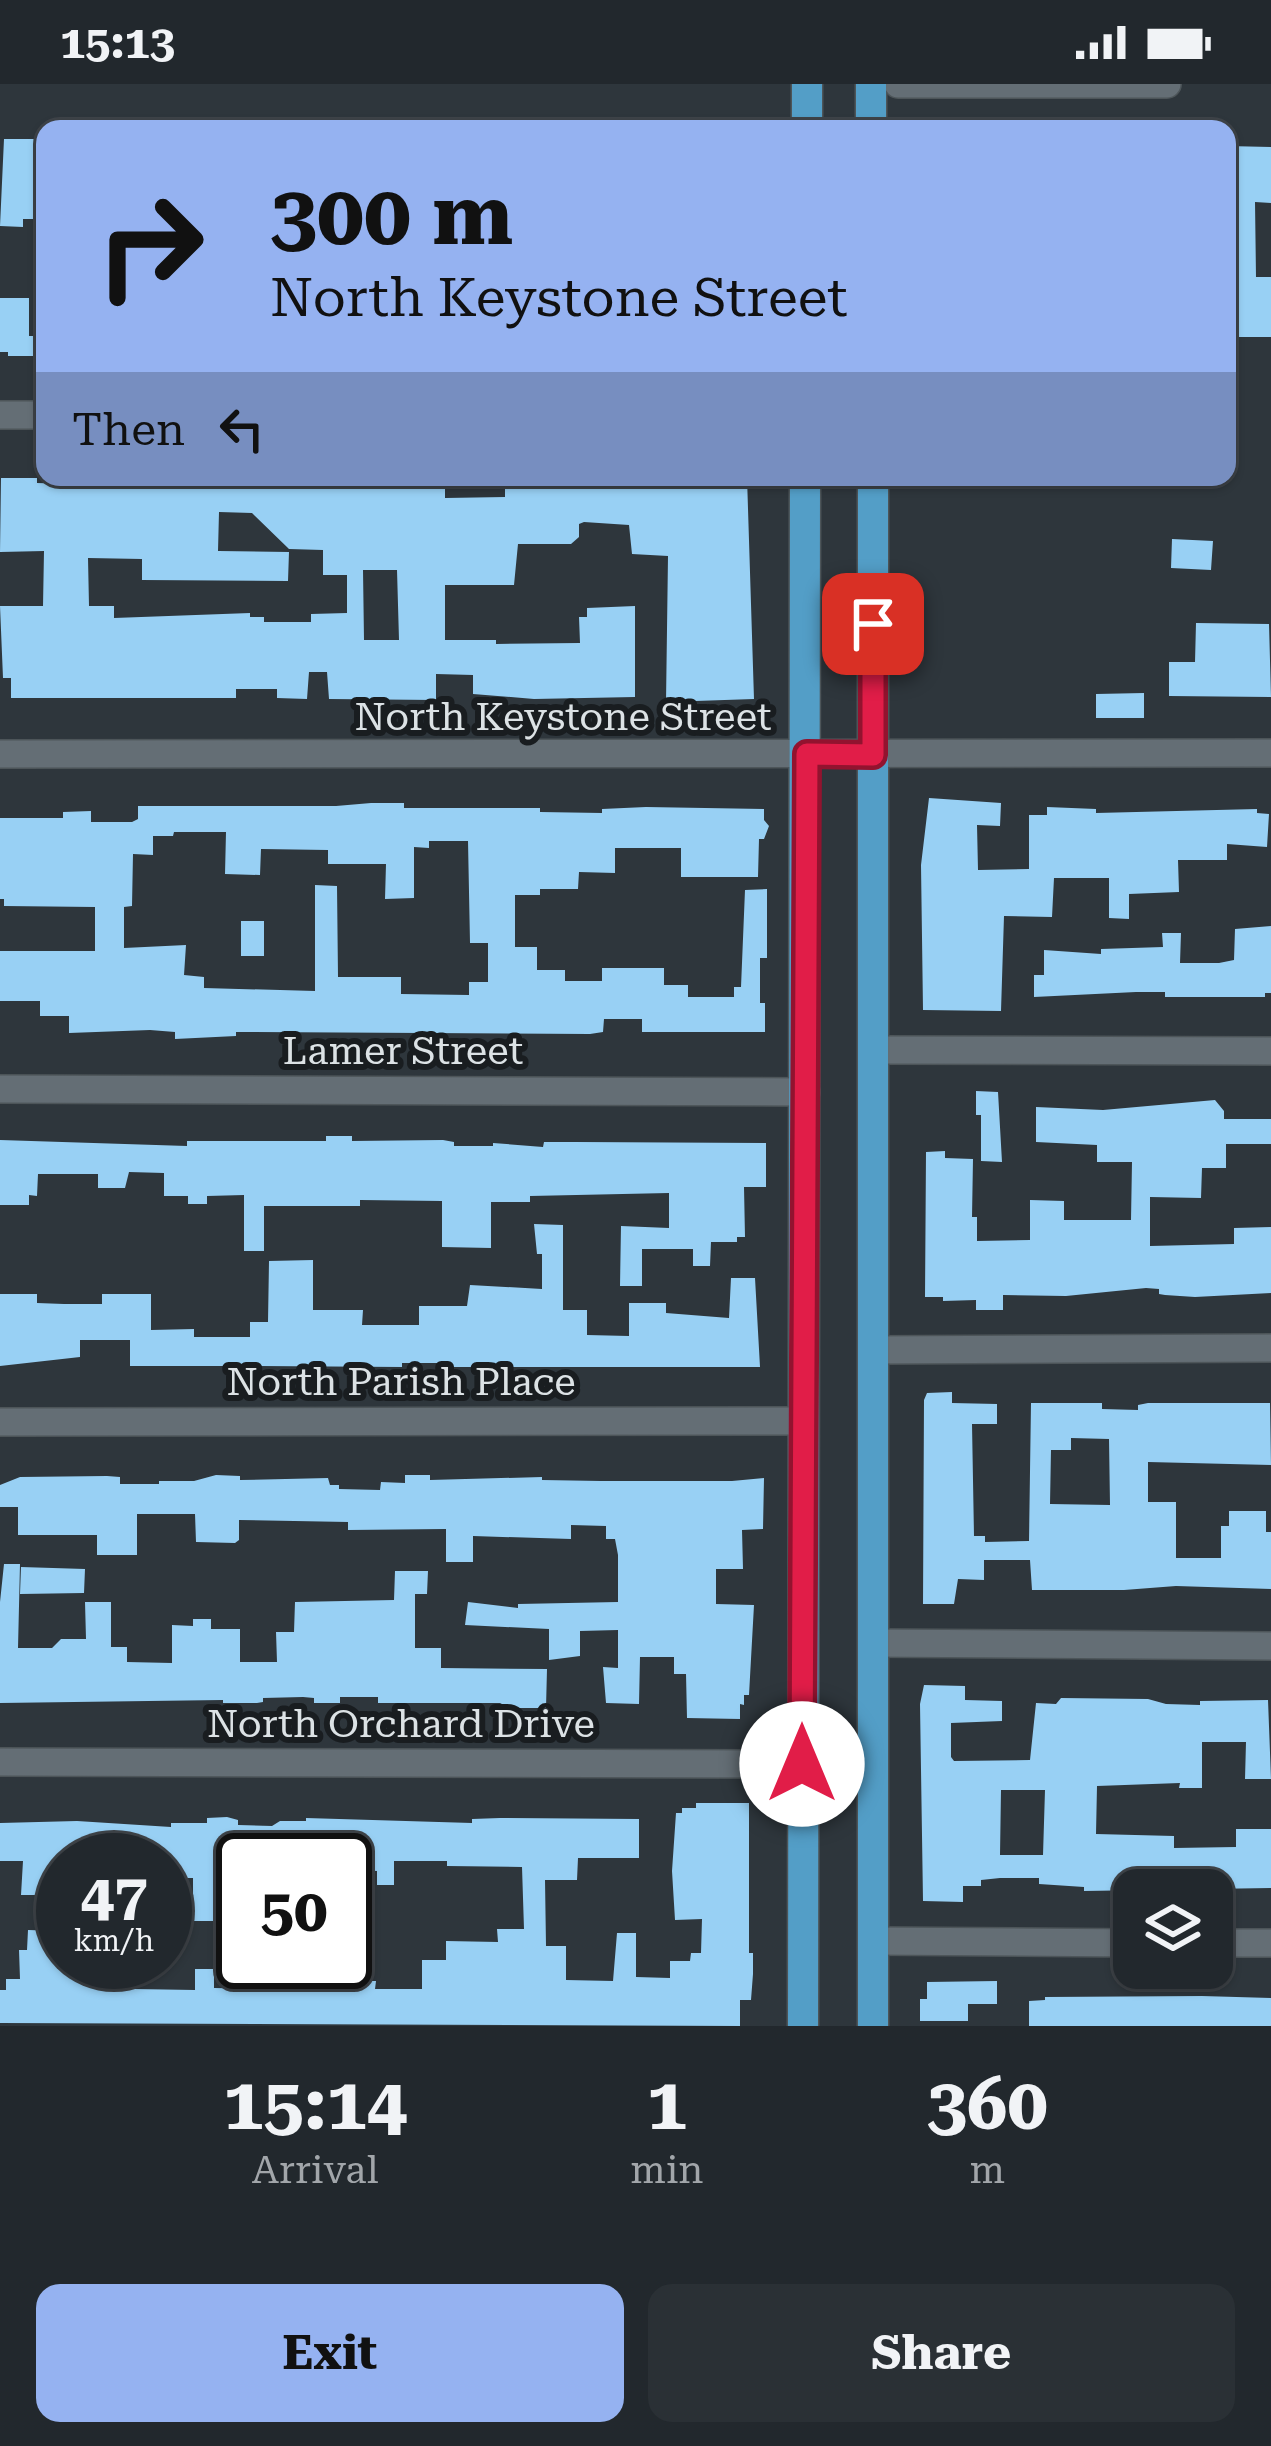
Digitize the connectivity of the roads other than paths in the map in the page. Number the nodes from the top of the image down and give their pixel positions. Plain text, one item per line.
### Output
1 (807, 84) edge
2 (871, 84) edge
3 (888, 84) edge
4 (898, 84) edge
5 (1168, 84) edge
6 (807, 120) edge
7 (871, 120) edge
8 (0, 415) edge
9 (36, 415) edge
10 (805, 486) edge
11 (873, 486) edge
12 (1271, 753) edge
13 (0, 754) edge
14 (807, 754) junction
15 (873, 755) junction
16 (874, 1050) junction
17 (1271, 1051) edge
18 (0, 1089) edge
19 (806, 1091) junction
20 (1271, 1348) edge
21 (874, 1350) junction
22 (802, 1421) junction
23 (0, 1422) edge
24 (872, 1643) junction
25 (1271, 1646) edge
26 (0, 1762) edge
27 (802, 1764) junction
28 (873, 1941) junction
29 (1113, 1942) edge
30 (1233, 1943) edge
31 (1271, 1943) edge
32 (803, 2026) edge
33 (873, 2026) edge

1 - 6 main road
2 - 3 street
2 - 7 main road
4 - 5 street
8 - 9 street
10 - 14 main road
11 - 15 main road
12 - 15 street, North Keystone Street
13 - 14 street, North Keystone Street
14 - 15 street, North Keystone Street
14 - 19 main road
15 - 16 main road
16 - 17 street
16 - 21 main road
18 - 19 street, Lamer Street
19 - 22 main road
20 - 21 street
21 - 24 main road
22 - 23 street, North Parish Place
22 - 27 main road
24 - 25 street
24 - 28 main road
26 - 27 street, North Orchard Drive
27 - 32 main road
28 - 29 street
28 - 33 main road
30 - 31 street

